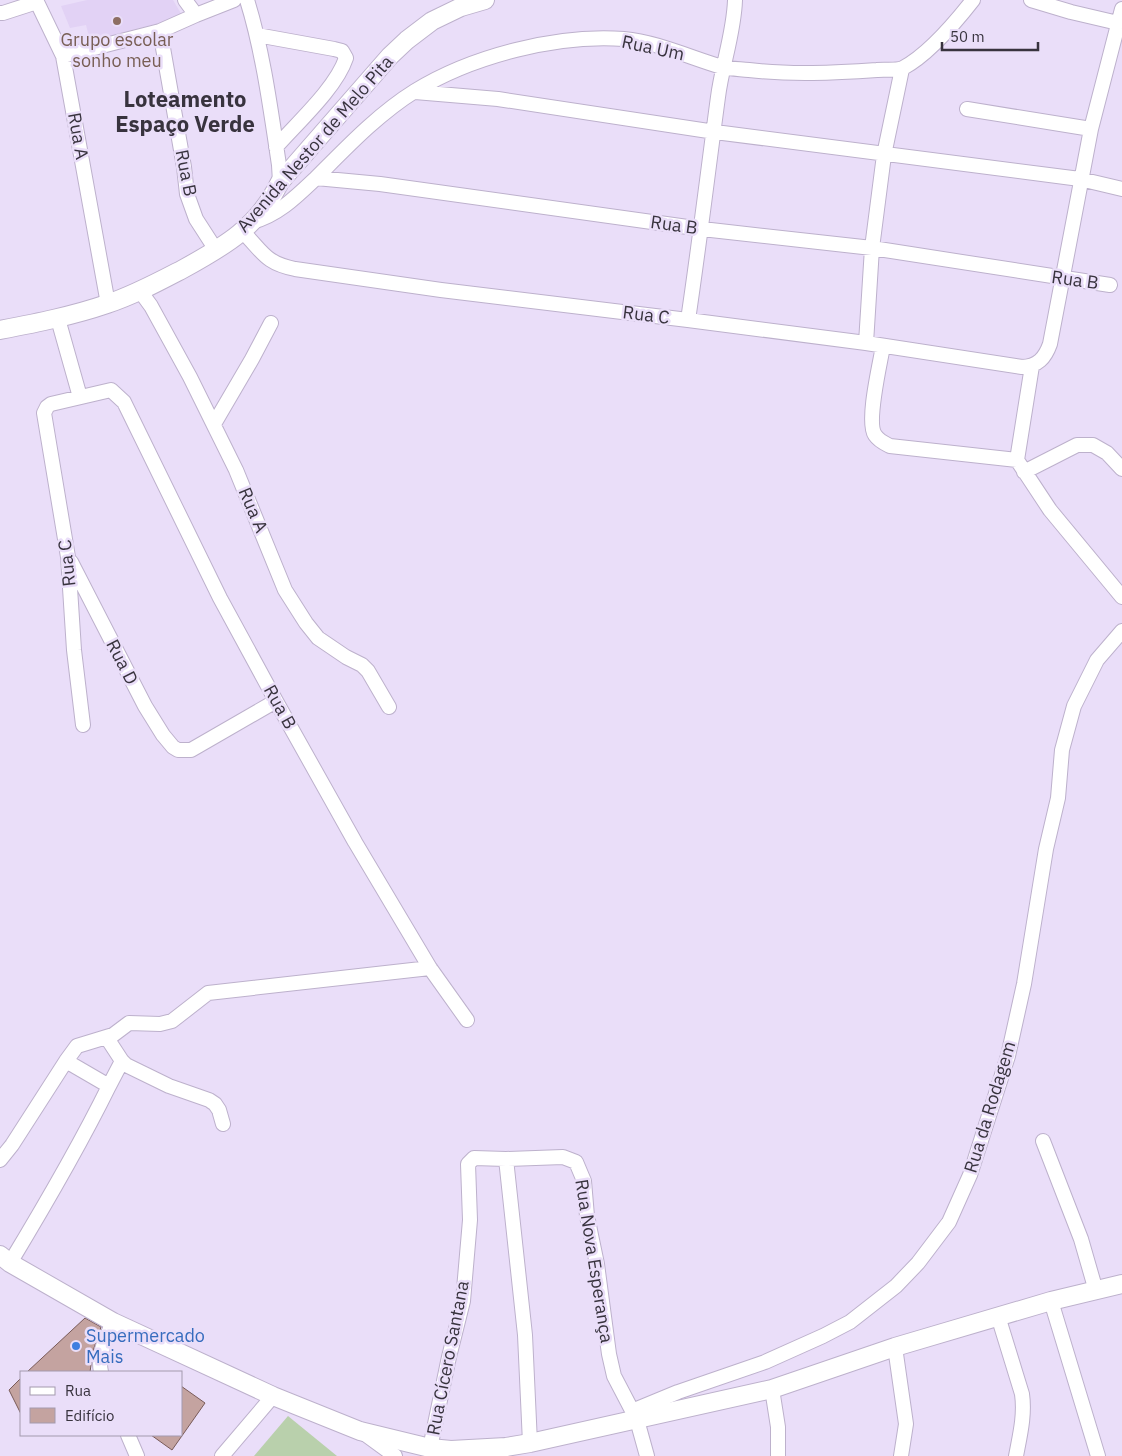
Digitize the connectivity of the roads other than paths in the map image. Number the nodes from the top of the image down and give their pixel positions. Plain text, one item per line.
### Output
1 (185, 0) edge
2 (234, 0) edge
3 (247, 0) edge
4 (485, 0) edge
5 (735, 0) edge
6 (973, 0) edge
7 (1031, 0) edge
8 (37, 1) edge
9 (0, 13) edge
10 (196, 15) junction
11 (1120, 16) edge
12 (160, 31) junction
13 (256, 35) junction
14 (63, 56) junction
15 (724, 67) junction
16 (902, 68) junction
17 (414, 92) junction
18 (967, 109) dead end
19 (1091, 129) junction
20 (714, 132) junction
21 (276, 147) junction
22 (884, 155) junction
23 (316, 178) junction
24 (1080, 179) junction
25 (280, 182) junction
26 (1122, 189) edge
27 (247, 227) junction
28 (702, 229) junction
29 (872, 248) junction
30 (216, 250) junction
31 (1062, 278) junction
32 (1110, 285) dead end
33 (140, 291) junction
34 (108, 304) junction
35 (58, 319) junction
36 (688, 320) junction
37 (271, 323) dead end
38 (0, 330) edge
39 (866, 343) junction
40 (883, 346) junction
41 (1032, 366) junction
42 (80, 397) junction
43 (214, 424) junction
44 (1021, 466) junction
45 (1122, 469) edge
46 (68, 557) junction
47 (1122, 596) edge
48 (1122, 631) edge
49 (276, 701) junction
50 (389, 707) dead end
51 (83, 725) dead end
52 (430, 968) junction
53 (467, 1020) dead end
54 (107, 1038) junction
55 (66, 1061) junction
56 (122, 1061) junction
57 (109, 1086) junction
58 (223, 1124) dead end
59 (1043, 1141) dead end
60 (480, 1158) joint
61 (506, 1159) junction
62 (0, 1160) edge
63 (5, 1259) edge
64 (1122, 1284) edge
65 (1096, 1291) junction
66 (1050, 1301) junction
67 (998, 1316) junction
68 (113, 1322) junction
69 (895, 1347) junction
70 (100, 1371) edge
71 (772, 1389) junction
72 (273, 1396) junction
73 (635, 1415) junction
74 (360, 1431) junction
75 (128, 1436) edge
76 (530, 1443) junction
77 (430, 1448) junction
78 (137, 1456) edge
79 (222, 1456) edge
80 (395, 1456) edge
81 (647, 1456) edge
82 (778, 1456) edge
83 (901, 1456) edge
84 (1016, 1456) edge
85 (1098, 1456) edge

1 - 10 street
2 - 10 street
3 - 13 street
4 - 25 main road, Avenida Nestor de Melo Pita
5 - 15 street
6 - 16 street
7 - 11 street
8 - 9 street
8 - 14 street, Rua A
10 - 12 street
11 - 19 street
12 - 14 street
12 - 30 street, Rua B
13 - 21 street
13 - 21 street
14 - 34 street, Rua A
15 - 16 street, Rua Um
15 - 17 street, Rua Um
15 - 20 street
16 - 22 street
17 - 20 street
17 - 23 street, Rua Um
18 - 19 street
19 - 24 street
20 - 22 street
20 - 28 street
21 - 25 street
22 - 24 street
22 - 29 street
23 - 27 street
23 - 28 street, Rua B
24 - 26 street
24 - 31 street
25 - 27 main road, Avenida Nestor de Melo Pita
27 - 30 main road, Avenida Nestor de Melo Pita
27 - 36 street, Rua C
28 - 29 street, Rua B
28 - 36 street
29 - 31 street, Rua B
29 - 39 street
30 - 33 main road, Avenida Nestor de Melo Pita
31 - 32 street, Rua B
31 - 41 street
33 - 34 main road, Avenida Nestor de Melo Pita
33 - 43 street, Rua A
34 - 35 main road, Avenida Nestor de Melo Pita
35 - 38 main road, Avenida Nestor de Melo Pita
35 - 42 street
36 - 39 street, Rua C
37 - 43 street
39 - 40 street, Rua C
40 - 41 street, Rua C
40 - 44 street
41 - 44 street
42 - 46 street, Rua C
42 - 49 street, Rua B
43 - 50 street, Rua A
44 - 45 street
44 - 47 street
46 - 49 street, Rua D
46 - 51 street, Rua C
48 - 73 street, Rua da Rodagem
49 - 52 street, Rua B
52 - 53 street, Rua B
52 - 54 street
54 - 55 street
54 - 56 street
55 - 57 street
55 - 62 street
56 - 57 street
56 - 58 street
57 - 63 street
59 - 65 street
60 - 61 street, Rua Nova Esperança
60 - 77 street, Rua Cícero Santana
61 - 73 street, Rua Nova Esperança
61 - 76 street
63 - 68 main road
64 - 65 main road
65 - 66 main road
66 - 67 main road
66 - 85 street
67 - 69 main road
67 - 84 street
68 - 70 street
68 - 72 main road
69 - 71 main road
69 - 83 street
71 - 73 main road
71 - 82 street
72 - 74 main road
72 - 79 street
73 - 76 main road
73 - 81 street, Rua Nova Esperança
74 - 77 main road
74 - 80 street
75 - 78 street
76 - 77 main road

